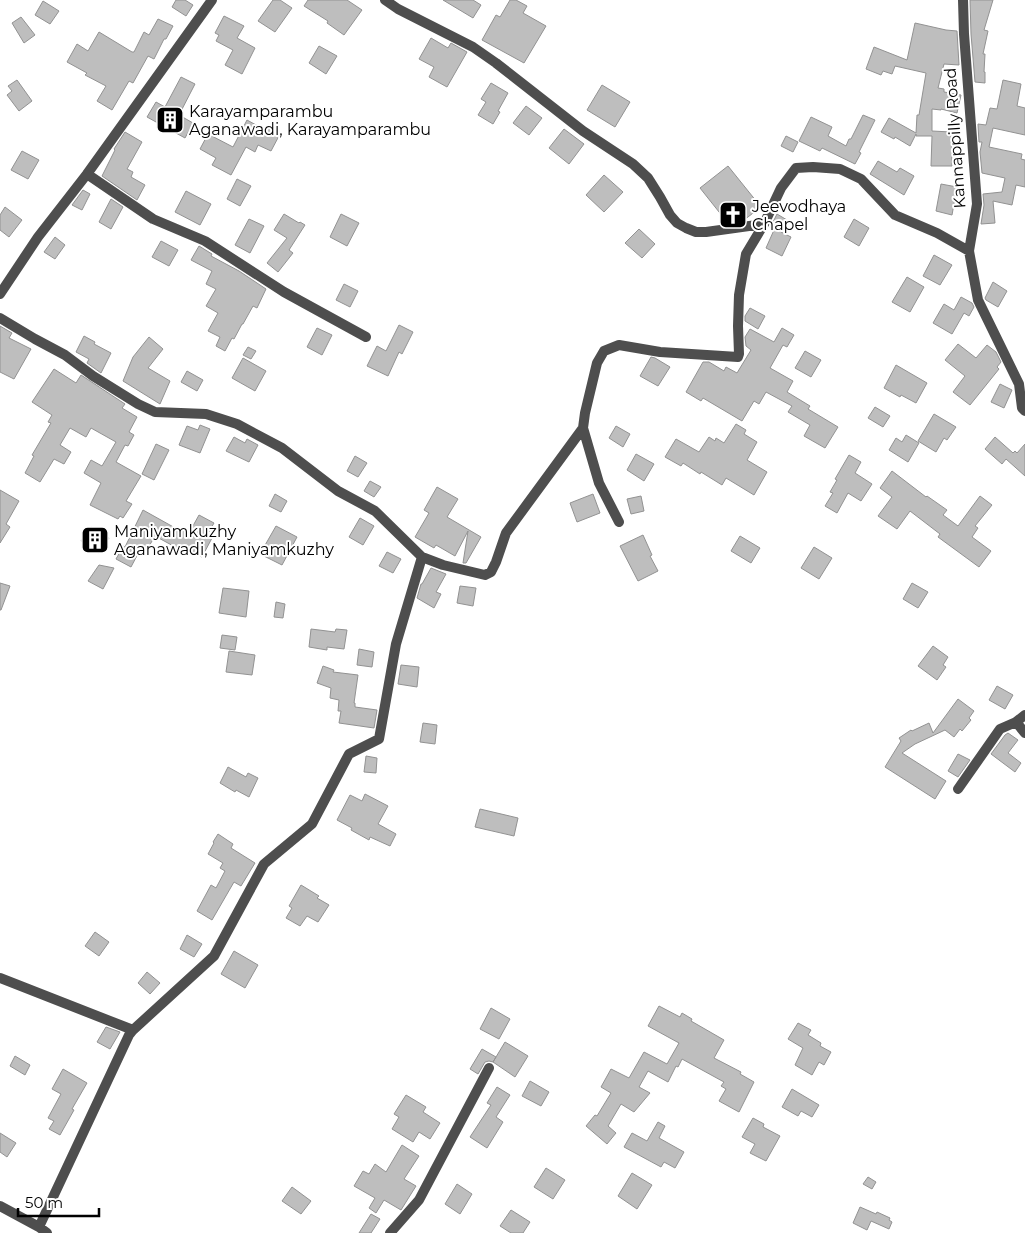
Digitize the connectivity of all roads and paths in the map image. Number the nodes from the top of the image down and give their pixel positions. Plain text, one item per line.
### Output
1 (212, 0) edge
2 (385, 0) edge
3 (963, 0) edge
4 (88, 174) junction
5 (764, 224) junction
6 (969, 251) junction
7 (0, 294) edge
8 (0, 318) edge
9 (366, 337) dead end
10 (1025, 411) edge
11 (583, 428) junction
12 (619, 522) dead end
13 (422, 557) junction
14 (1025, 715) edge
15 (1016, 722) junction
16 (1025, 733) edge
17 (958, 789) dead end
18 (0, 978) edge
19 (133, 1030) junction
20 (489, 1068) dead end
21 (0, 1206) edge
22 (43, 1230) edge
23 (390, 1233) edge

1 - 4 street
2 - 5 street
3 - 6 street, Kannappilly Road
4 - 7 street
4 - 9 street
5 - 6 street
5 - 11 street
6 - 10 street, Kannappilly Road
8 - 13 street
11 - 12 street
11 - 13 street
13 - 19 street
14 - 15 street
15 - 16 street
15 - 17 street
18 - 19 street
19 - 22 street
20 - 23 street
21 - 22 street

